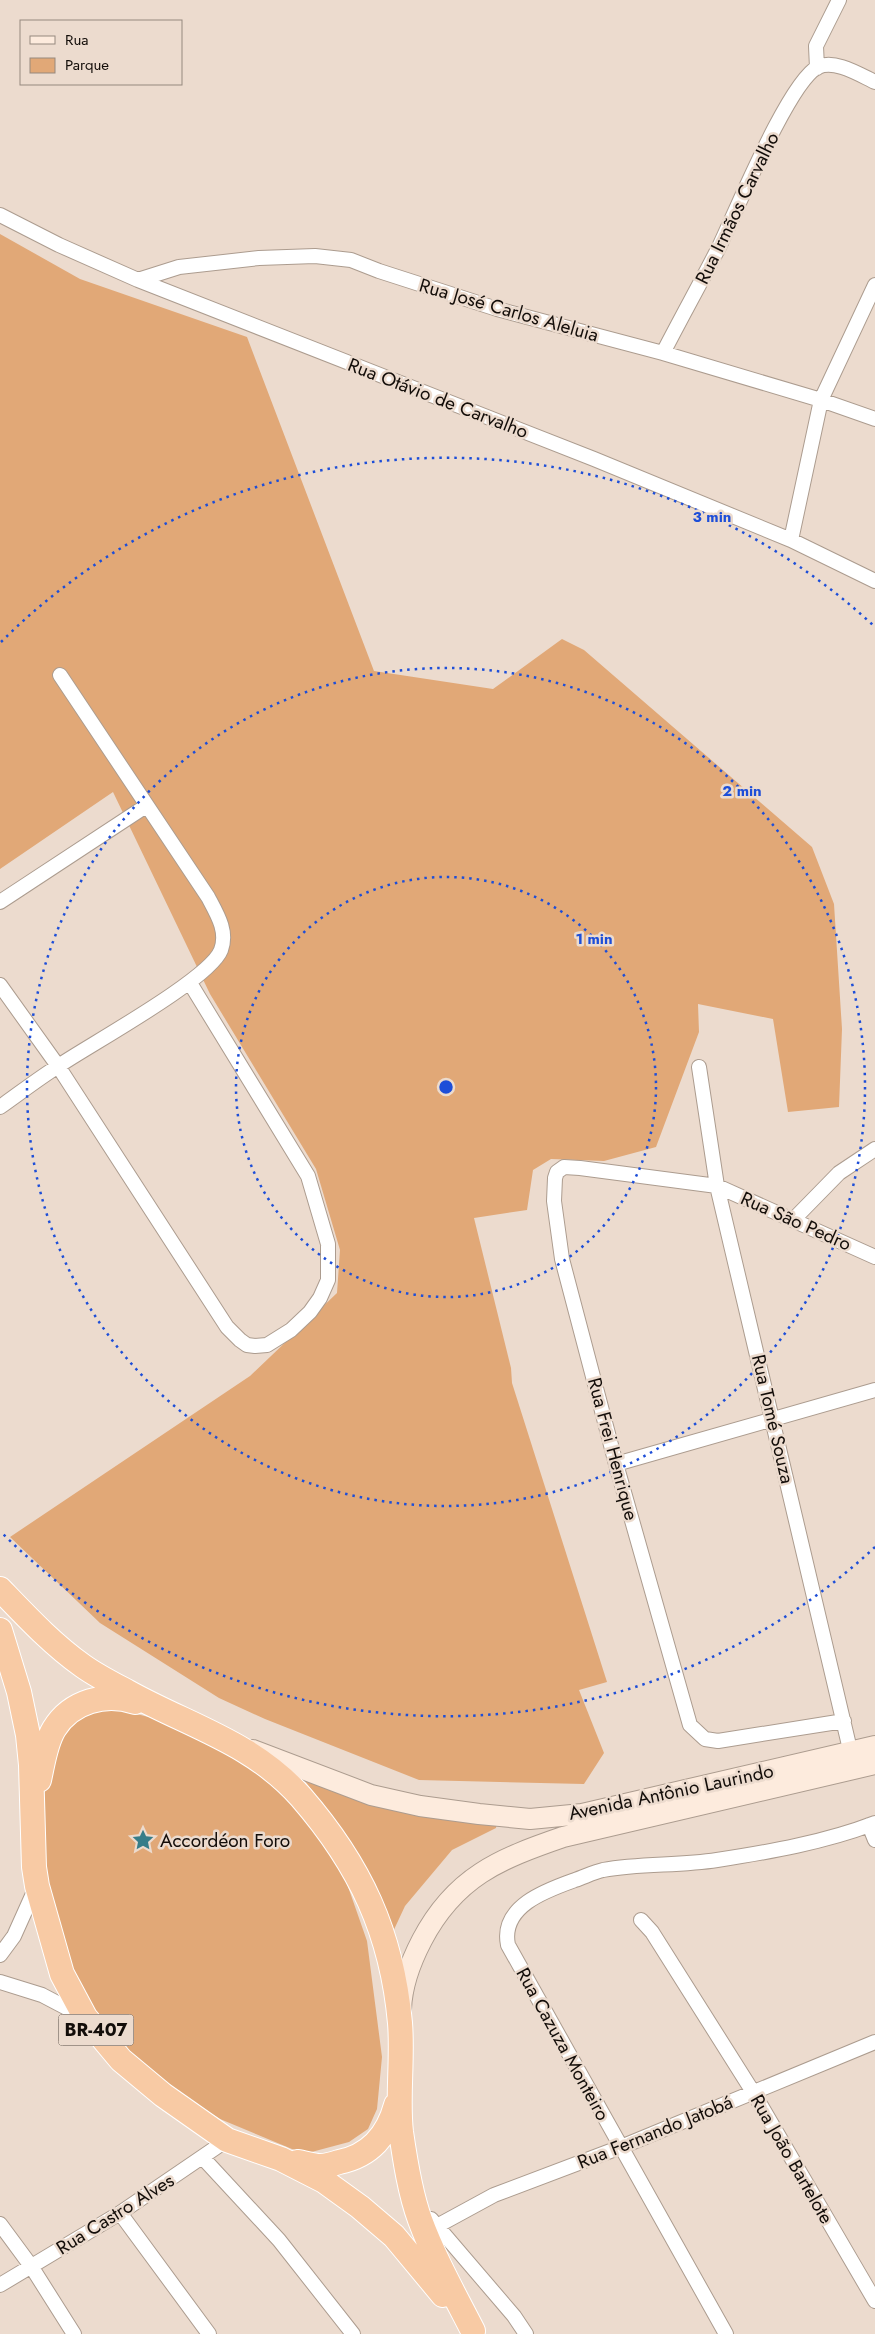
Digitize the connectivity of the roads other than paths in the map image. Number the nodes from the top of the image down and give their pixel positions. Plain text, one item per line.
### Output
1 (839, 0) edge
2 (816, 68) junction
3 (875, 82) edge
4 (0, 215) edge
5 (138, 280) junction
6 (875, 285) edge
7 (663, 353) junction
8 (820, 400) junction
9 (875, 419) edge
10 (791, 540) junction
11 (875, 582) edge
12 (60, 675) dead end
13 (146, 806) junction
14 (0, 902) edge
15 (190, 982) junction
16 (0, 985) edge
17 (58, 1066) junction
18 (699, 1067) dead end
19 (0, 1107) edge
20 (875, 1149) edge
21 (717, 1186) junction
22 (794, 1219) junction
23 (875, 1257) edge
24 (875, 1390) edge
25 (773, 1418) junction
26 (616, 1464) junction
27 (0, 1589) edge
28 (0, 1630) edge
29 (186, 1720) junction
30 (844, 1721) junction
31 (235, 1744) junction
32 (875, 1746) edge
33 (852, 1761) junction
34 (875, 1764) edge
35 (31, 1815) junction
36 (872, 1824) edge
37 (875, 1840) edge
38 (37, 1886) junction
39 (641, 1920) dead end
40 (0, 1955) edge
41 (0, 1982) edge
42 (85, 2017) junction
43 (400, 2023) junction
44 (875, 2042) edge
45 (401, 2081) junction
46 (753, 2092) junction
47 (227, 2140) junction
48 (621, 2146) junction
49 (203, 2158) junction
50 (281, 2159) junction
51 (415, 2200) junction
52 (120, 2213) junction
53 (0, 2224) edge
54 (437, 2226) junction
55 (31, 2266) junction
56 (0, 2285) edge
57 (875, 2301) edge
58 (474, 2332) edge
59 (74, 2334) edge
60 (209, 2334) edge
61 (353, 2334) edge
62 (526, 2334) edge
63 (726, 2334) edge

1 - 2 street
2 - 3 street
2 - 7 street, Rua Irmãos Carvalho
4 - 5 street, Rua Otávio de Carvalho
5 - 7 street, Rua José Carlos Aleluia
5 - 10 street, Rua Otávio de Carvalho
6 - 8 street
7 - 8 street, Rua José Carlos Aleluia
8 - 9 street, Rua José Carlos Aleluia
8 - 10 street
10 - 11 street, Rua Otávio de Carvalho
12 - 13 street
13 - 14 street
13 - 15 street
15 - 17 street
15 - 17 street
16 - 17 street
17 - 19 street
18 - 21 street, Rua Tomé Souza
20 - 22 street
21 - 22 street, Rua São Pedro
21 - 25 street, Rua Tomé Souza
21 - 26 street, Rua Frei Henrique
22 - 23 street, Rua São Pedro
24 - 25 street
25 - 26 street
25 - 30 street, Rua Tomé Souza
26 - 30 street, Rua Frei Henrique
27 - 29 highway, BR-407
28 - 35 highway, BR-407
29 - 31 highway, BR-407
29 - 35 highway, BR-407
30 - 33 street, Rua Tomé Souza
31 - 33 main road, Avenida Antônio Laurindo
31 - 43 highway, BR-407
32 - 33 main road, Avenida Antônio Laurindo
33 - 34 main road, Avenida Antônio Laurindo
33 - 43 main road, Avenida Antônio Laurindo
35 - 38 highway, BR-407
36 - 37 street
36 - 48 street, Rua Cazuza Monteiro
38 - 40 street
38 - 42 highway, BR-407
39 - 46 street, Rua João Bartelote
41 - 42 street
42 - 47 highway, BR-407
43 - 45 highway, BR-407
44 - 46 street, Rua Fernando Jatobá
45 - 50 highway, BR-407
45 - 51 highway, BR-407
46 - 48 street, Rua Fernando Jatobá
46 - 57 street, Rua João Bartelote
47 - 49 street, Rua Castro Alves
47 - 50 highway, BR-407
48 - 54 street, Rua Fernando Jatobá
48 - 63 street, Rua Cazuza Monteiro
49 - 52 street, Rua Castro Alves
49 - 61 street
50 - 58 highway, BR-407
51 - 54 street
51 - 58 highway, BR-407
52 - 55 street, Rua Castro Alves
52 - 60 street
53 - 55 street
54 - 62 street
55 - 56 street, Rua Castro Alves
55 - 59 street

